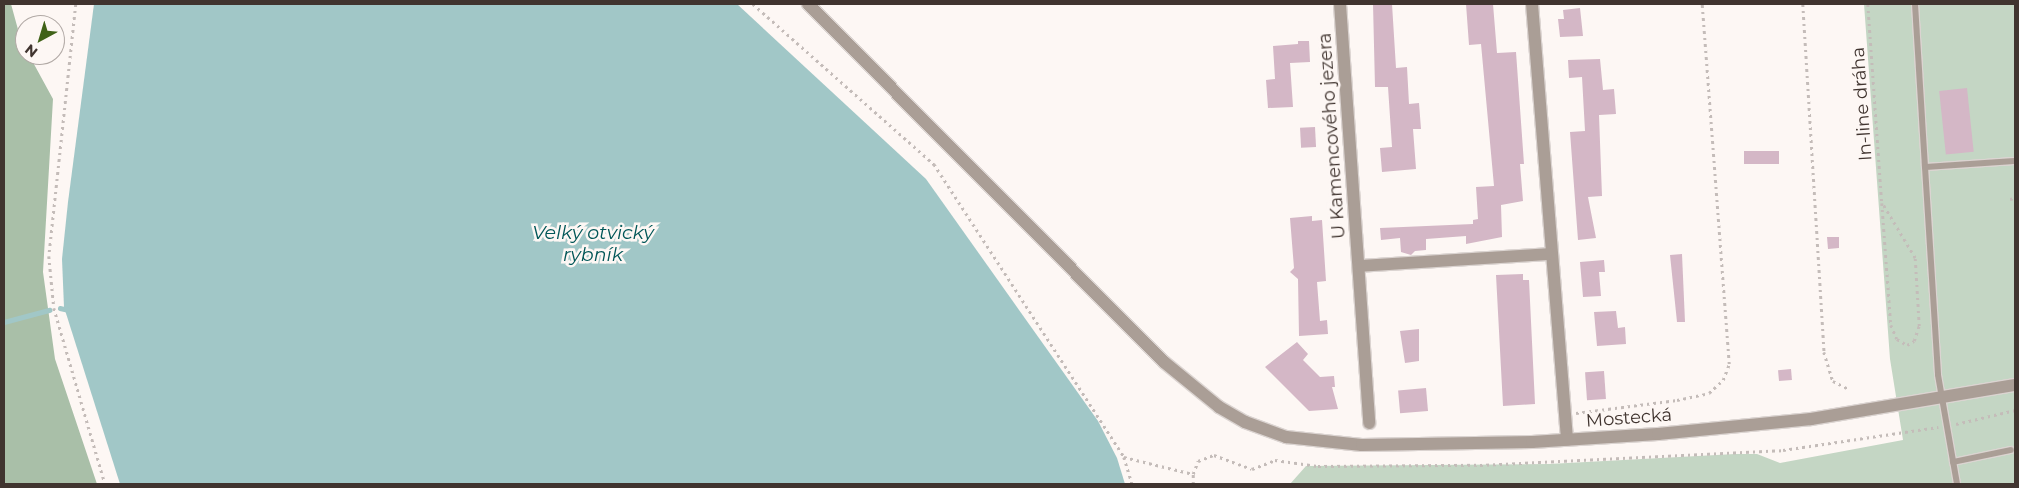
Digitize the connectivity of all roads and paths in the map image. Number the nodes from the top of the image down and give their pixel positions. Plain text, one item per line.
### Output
1 (76, 4) edge
2 (753, 4) edge
3 (808, 4) edge
4 (1340, 4) edge
5 (1532, 4) edge
6 (1702, 4) edge
7 (1803, 4) edge
8 (1868, 4) edge
9 (1915, 4) edge
10 (2015, 161) edge
11 (1925, 167) junction
12 (2010, 198) dead end
13 (2015, 198) edge
14 (1882, 203) junction
15 (1550, 254) junction
16 (1359, 266) junction
17 (2015, 385) edge
18 (1847, 388) dead end
19 (1941, 399) junction
20 (2015, 410) edge
21 (1565, 414) junction
22 (1369, 423) dead end
23 (1946, 426) junction
24 (1567, 440) junction
25 (2011, 450) dead end
26 (1124, 457) junction
27 (1953, 462) junction
28 (1193, 474) junction
29 (105, 484) edge
30 (1132, 484) edge
31 (1193, 484) edge
32 (1957, 484) edge

1 - 29 path
2 - 26 path
3 - 24 street, Mostecká
4 - 16 street, U Kamencového jezera
5 - 15 street
6 - 21 path
7 - 18 path
8 - 14 path, In-line dráha
9 - 11 lane
10 - 11 lane
11 - 19 lane
12 - 13 path
14 - 14 path, In-line dráha
15 - 16 street
15 - 21 street
16 - 22 street, U Kamencového jezera
17 - 19 street, Mostecká
19 - 23 lane
19 - 24 street, Mostecká
20 - 23 path
21 - 24 street
23 - 27 lane
23 - 28 path
25 - 27 lane
26 - 28 path
26 - 30 path
27 - 32 lane
28 - 31 path

